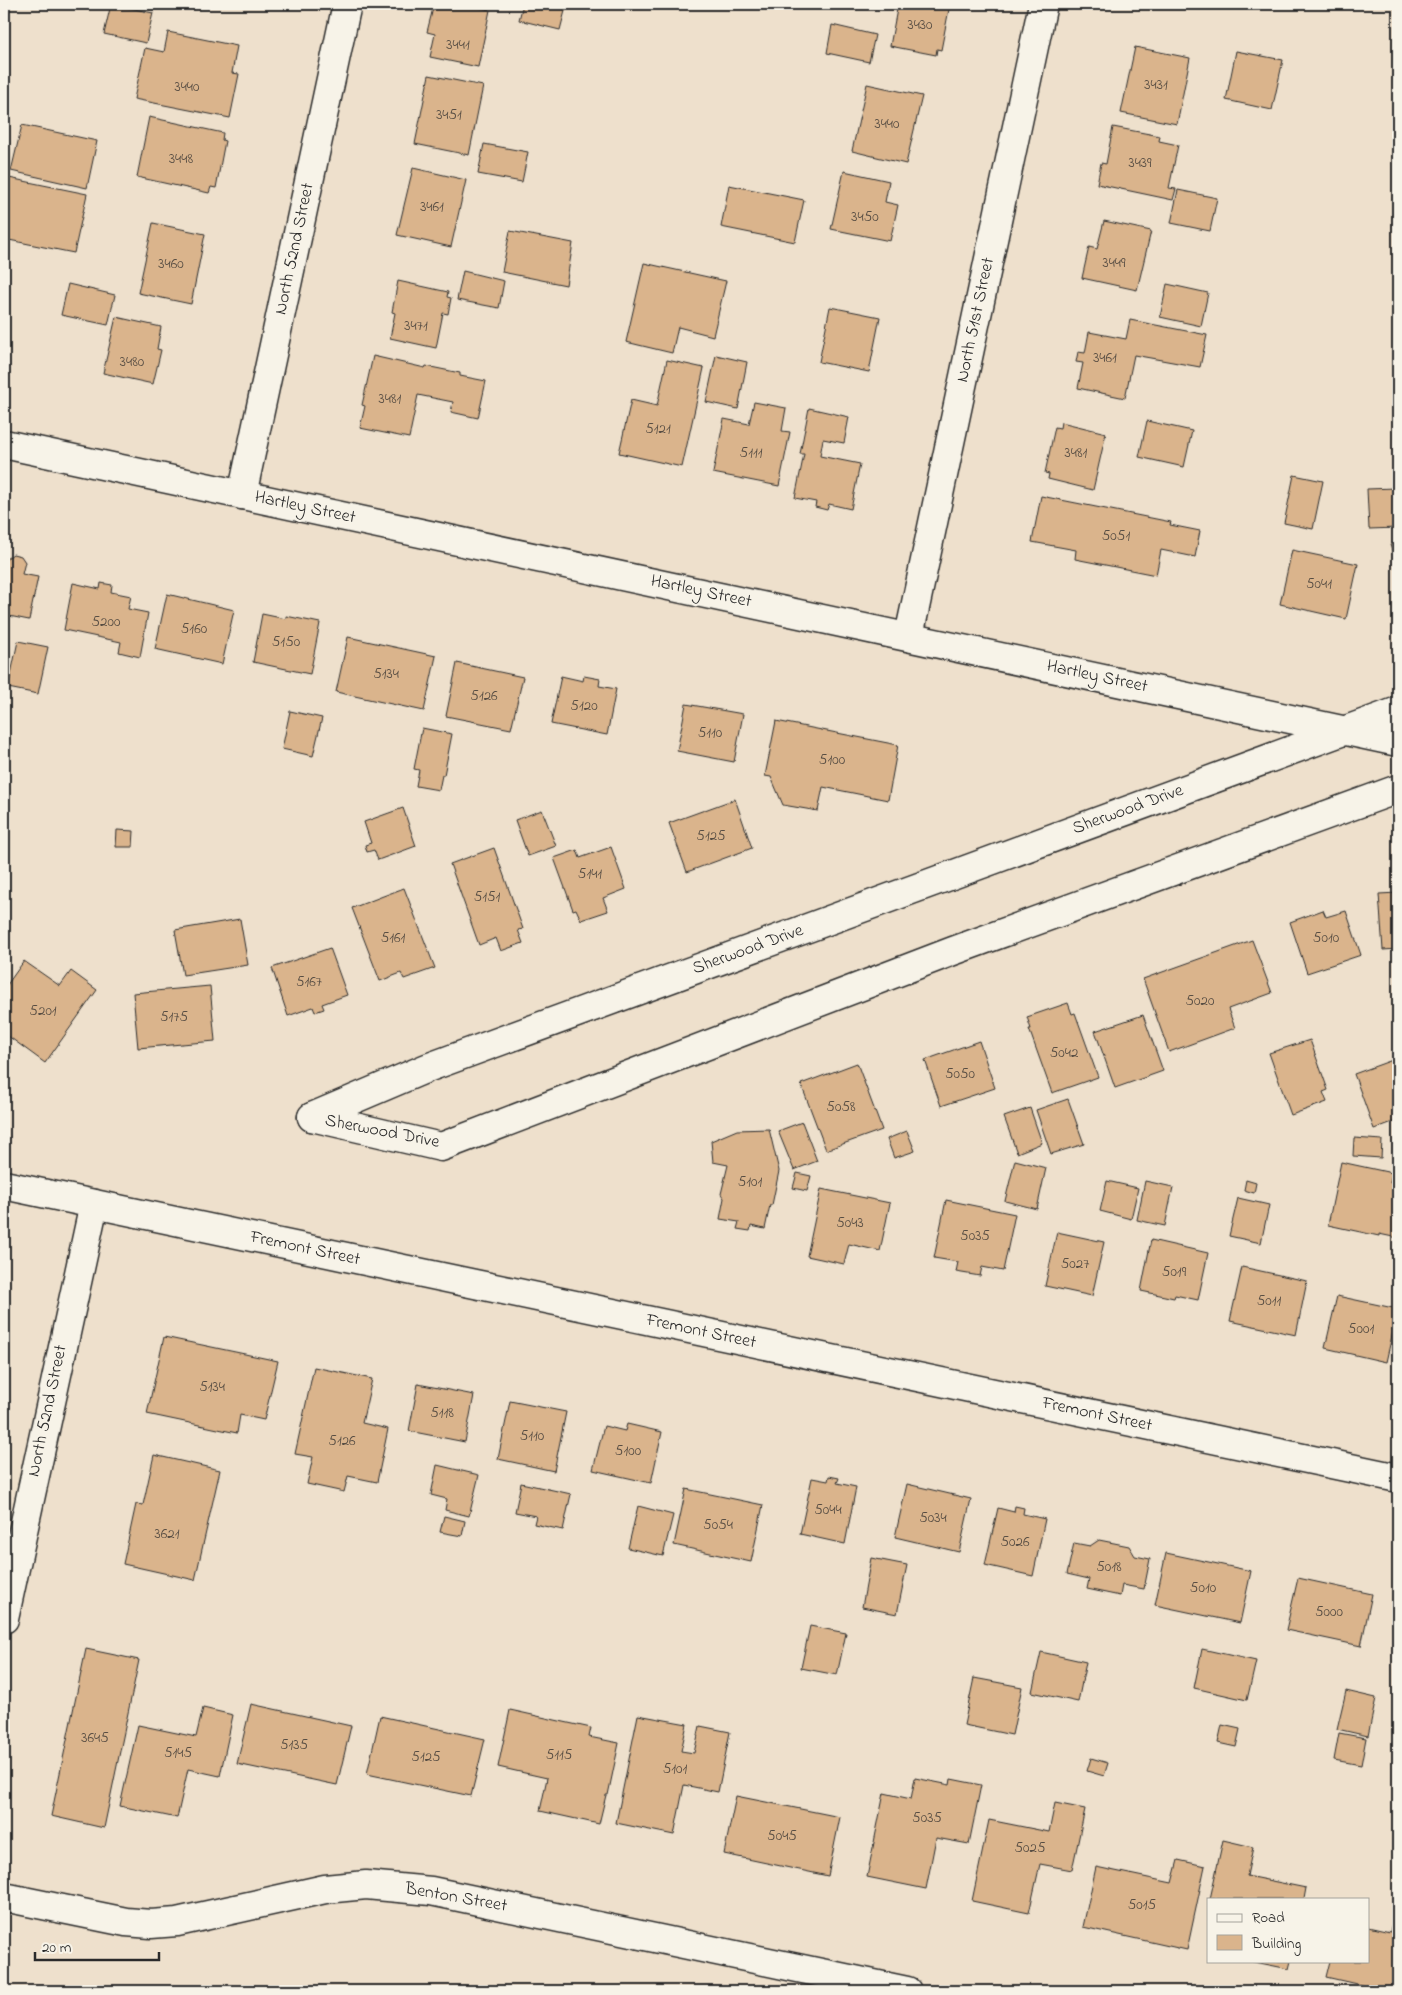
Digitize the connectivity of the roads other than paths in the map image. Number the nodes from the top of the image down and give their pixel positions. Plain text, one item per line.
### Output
1 (347, 4) edge
2 (1043, 4) edge
3 (4, 444) edge
4 (242, 495) junction
5 (909, 636) junction
6 (1398, 711) edge
7 (1346, 730) junction
8 (1398, 742) edge
9 (1398, 789) edge
10 (4, 1185) edge
11 (94, 1204) junction
12 (1398, 1478) edge
13 (4, 1619) edge
14 (4, 1897) edge
15 (907, 1991) edge

1 - 4 street, North 52nd Street
2 - 5 street, North 51st Street
3 - 4 street, Hartley Street
4 - 5 street, Hartley Street
5 - 7 street, Hartley Street
6 - 7 street, Sherwood Drive
7 - 8 street, Hartley Street
7 - 9 street, Sherwood Drive
10 - 11 street, Fremont Street
11 - 12 street, Fremont Street
11 - 13 street, North 52nd Street
14 - 15 street, Benton Street

